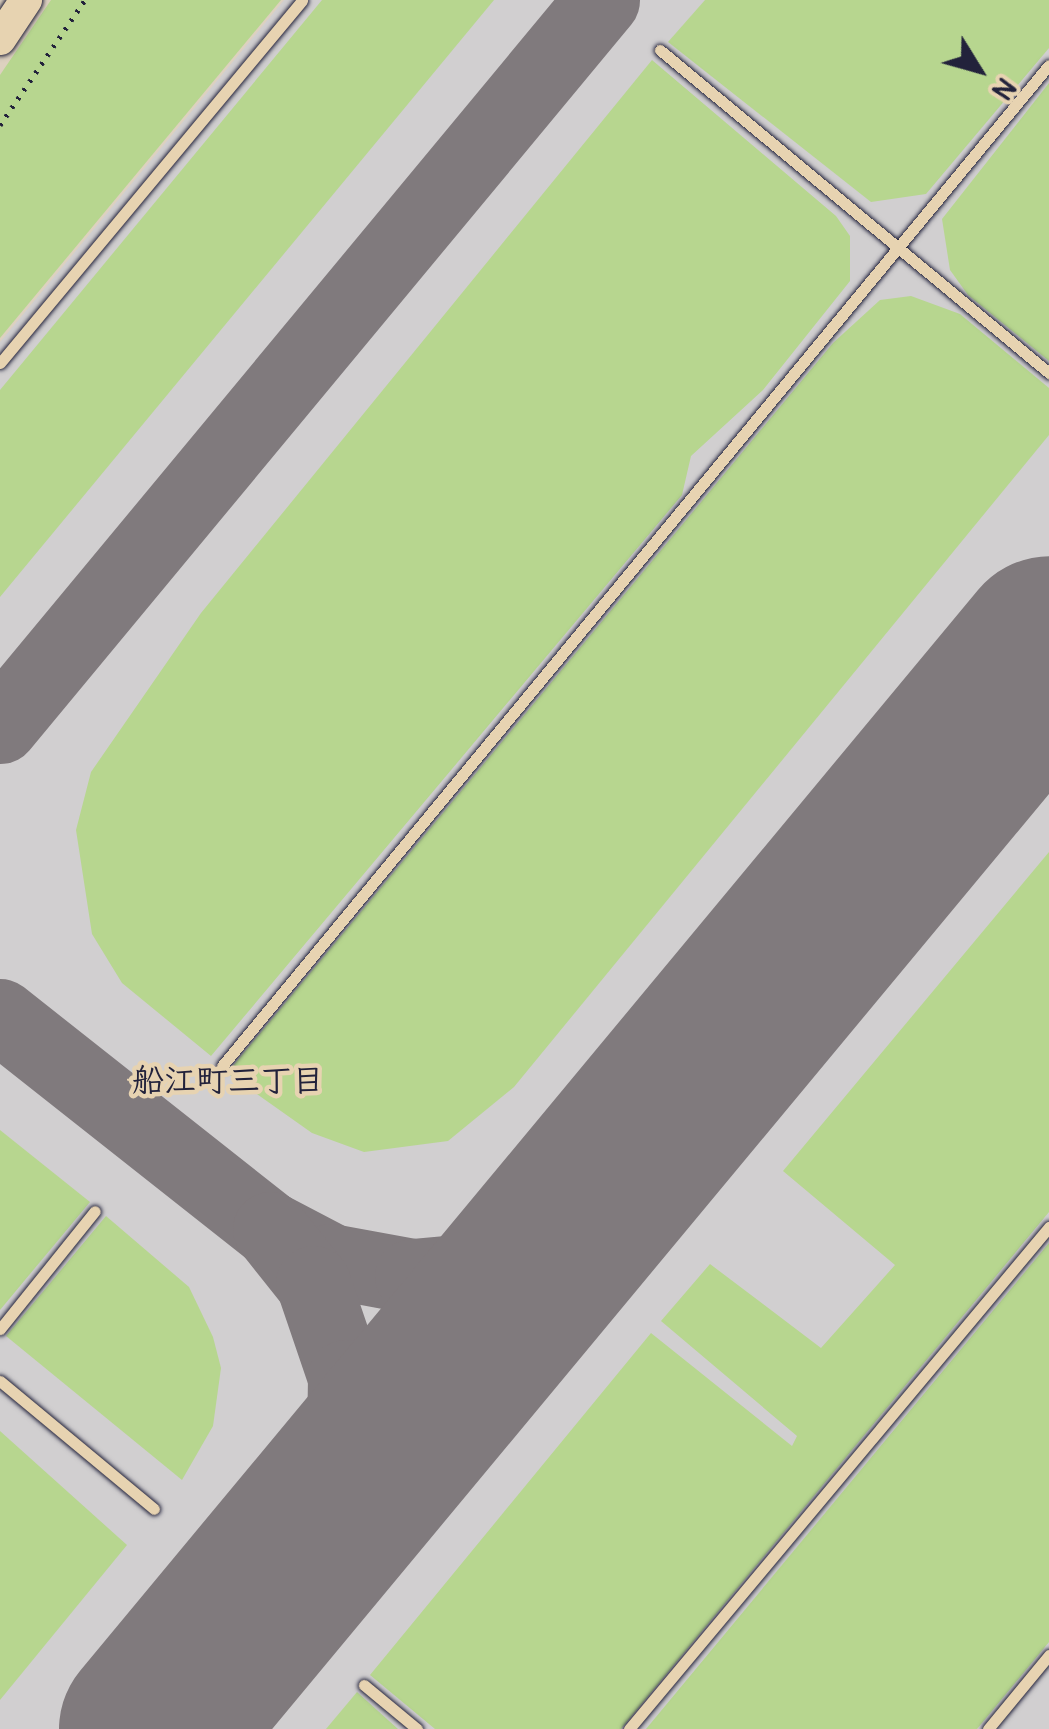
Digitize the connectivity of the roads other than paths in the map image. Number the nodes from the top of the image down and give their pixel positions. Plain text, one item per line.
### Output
1 (26, 0) edge
2 (302, 0) edge
3 (0, 39) edge
4 (660, 50) dead end
5 (1049, 65) edge
6 (898, 247) junction
7 (0, 363) edge
8 (1049, 372) edge
9 (222, 1066) dead end
10 (95, 1212) dead end
11 (1049, 1227) edge
12 (0, 1328) edge
13 (0, 1380) edge
14 (154, 1510) dead end
15 (1049, 1655) edge
16 (364, 1685) dead end
17 (417, 1729) edge
18 (629, 1729) edge
19 (988, 1729) edge

1 - 3 street
2 - 7 lane
4 - 6 lane
5 - 6 lane
6 - 8 lane
6 - 9 lane
10 - 12 lane
11 - 18 lane
13 - 14 lane
15 - 19 lane
16 - 17 lane

